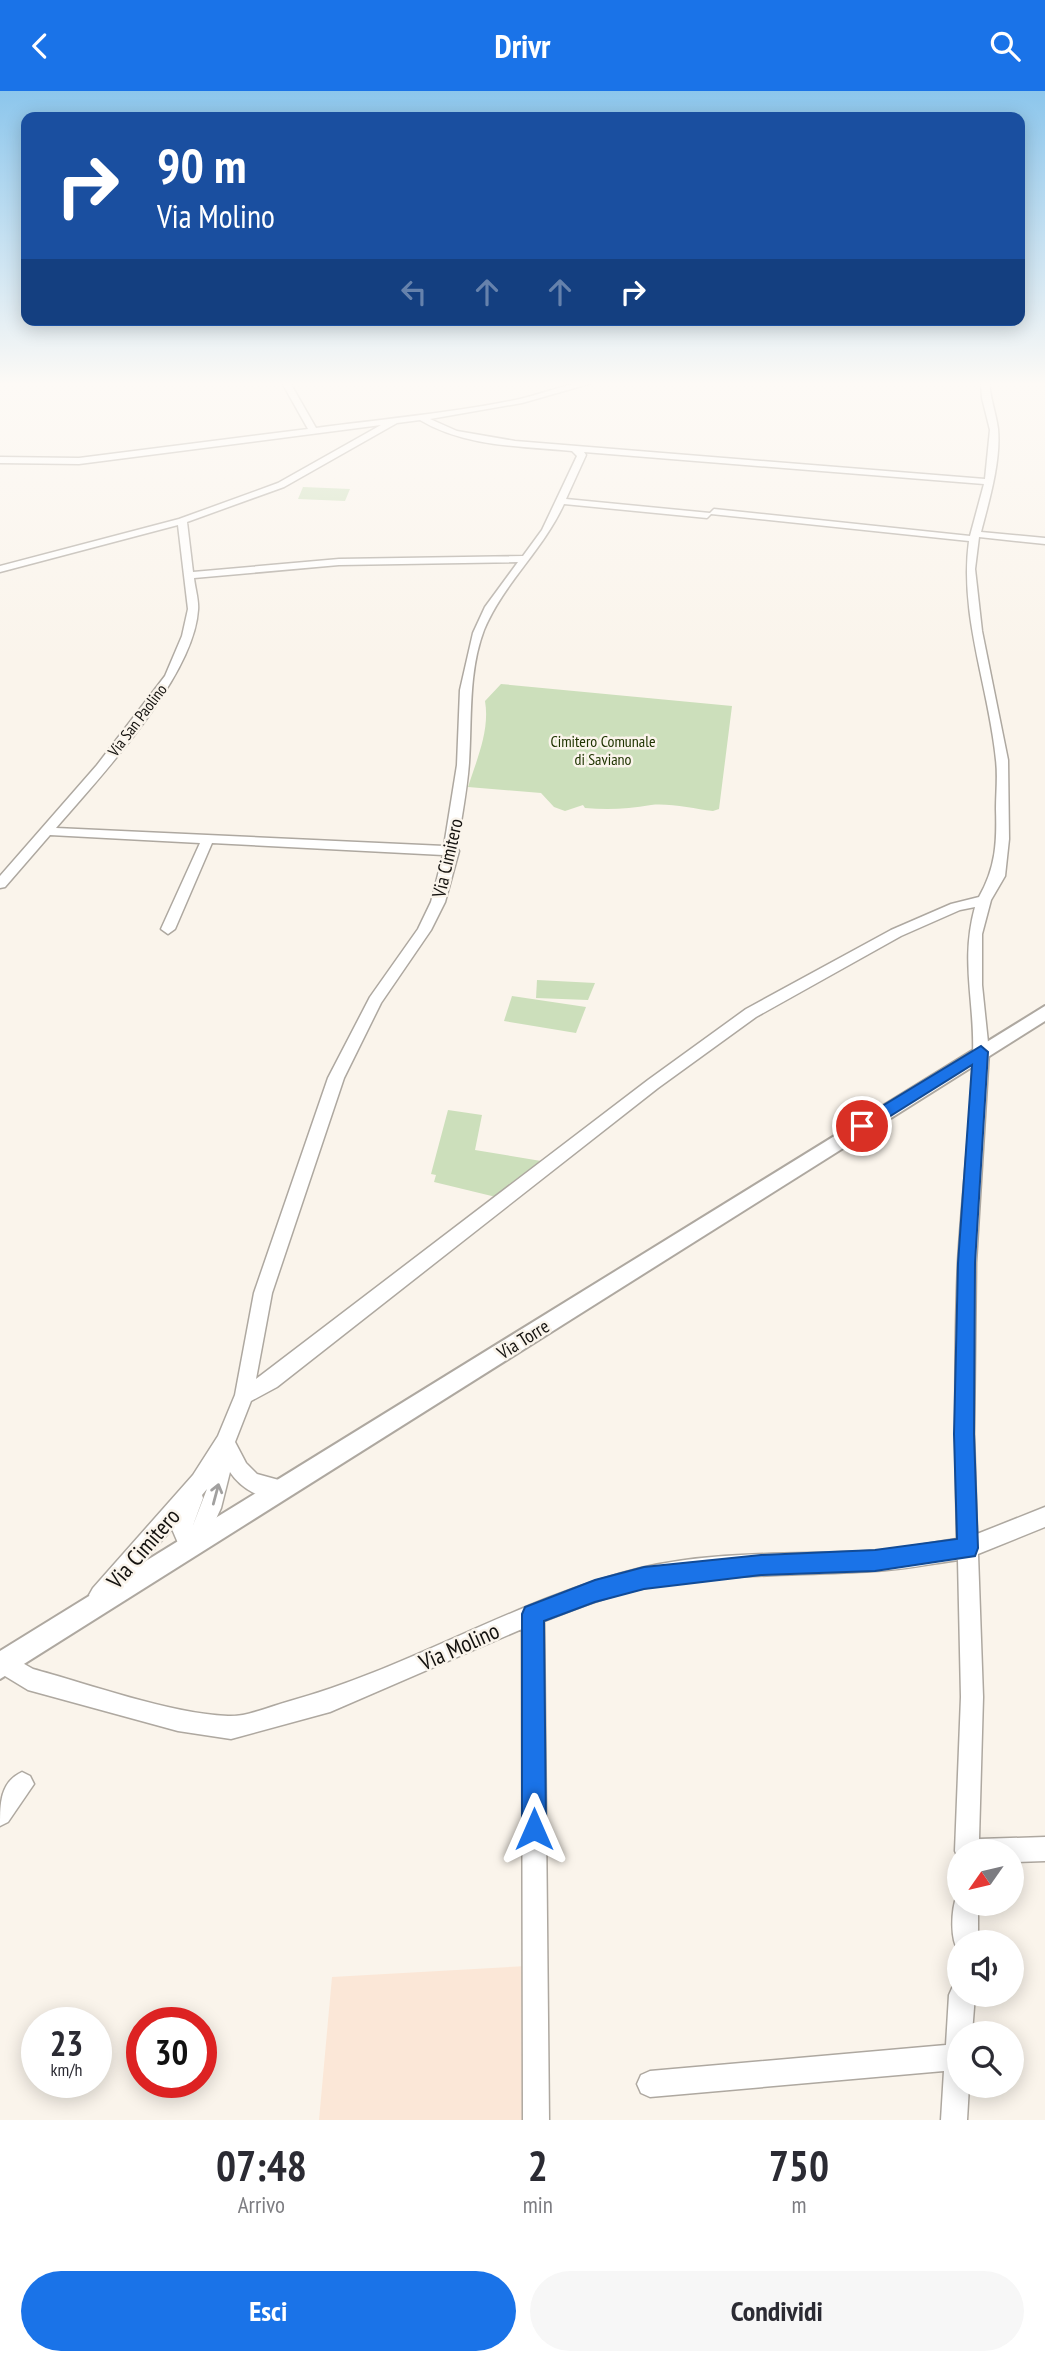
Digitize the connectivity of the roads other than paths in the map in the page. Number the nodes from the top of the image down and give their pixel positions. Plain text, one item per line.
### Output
1 (298, 476) edge
2 (573, 476) edge
3 (910, 476) edge
4 (990, 476) edge
5 (989, 482) junction
6 (561, 501) junction
7 (182, 521) junction
8 (975, 536) junction
9 (1045, 541) edge
10 (526, 559) junction
11 (0, 569) edge
12 (190, 575) junction
13 (46, 831) junction
14 (208, 838) junction
15 (452, 851) junction
16 (0, 884) edge
17 (984, 900) junction
18 (168, 929) dead end
19 (1045, 1012) edge
20 (981, 1052) junction
21 (244, 1395) junction
22 (225, 1443) junction
23 (200, 1482) junction
24 (279, 1489) junction
25 (1045, 1517) edge
26 (195, 1542) junction
27 (967, 1548) junction
28 (84, 1612) junction
29 (533, 1614) junction
30 (2, 1665) edge
31 (22, 1784) dead end
32 (0, 1814) edge
33 (967, 1839) edge
34 (1024, 1849) edge
35 (1045, 1849) edge
36 (947, 2058) edge
37 (650, 2084) dead end
38 (955, 2098) edge
39 (536, 2120) edge
40 (954, 2120) edge

1 - 7 street
2 - 6 street, Via Cimitero
3 - 5 street
4 - 5 street
5 - 8 street
6 - 8 street
6 - 10 street, Via Cimitero
7 - 11 street
7 - 12 street, Via San Paolino
8 - 9 street
8 - 17 street
10 - 12 street
10 - 15 street, Via Cimitero
12 - 13 street, Via San Paolino
13 - 14 street
13 - 16 street, Via San Paolino
14 - 15 street
14 - 18 street
15 - 21 street, Via Cimitero
17 - 20 street
17 - 21 street
19 - 20 main road, Via Torre
20 - 24 main road, Via Torre
20 - 27 street
21 - 22 street, Via Cimitero
22 - 23 street, Via Cimitero
22 - 24 street
26 -> 22 street, Via Cimitero
23 - 26 street, Via Cimitero
23 - 28 street, Via Cimitero
24 - 26 main road, Via Torre
25 - 27 street, Via Molino
26 - 28 main road, Via Torre
27 - 29 street, Via Molino
27 - 33 street
28 - 30 main road, Via Torre
29 - 30 street, Via Molino
29 - 39 street
31 - 32 street
34 - 35 street
36 - 37 street
38 - 40 street

